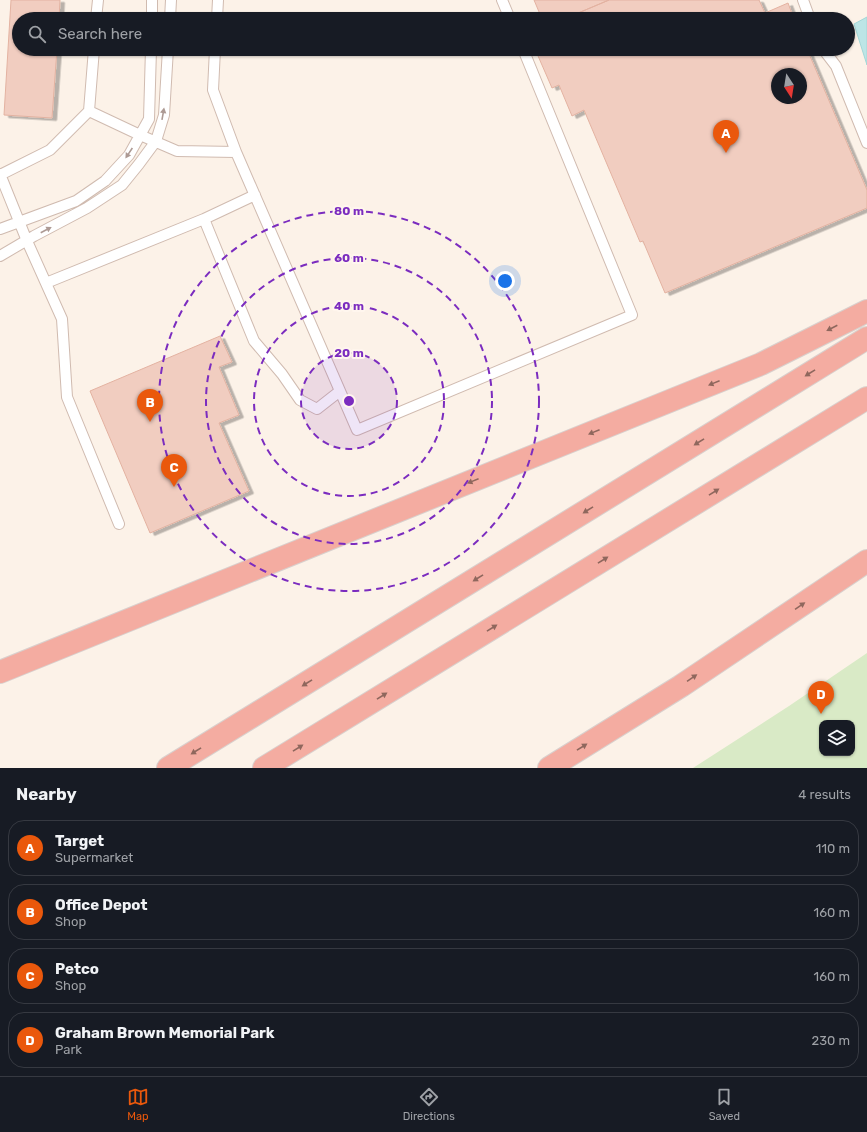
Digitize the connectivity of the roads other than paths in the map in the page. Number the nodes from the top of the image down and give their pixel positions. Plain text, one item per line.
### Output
1 (98, 0) edge
2 (152, 0) edge
3 (171, 0) edge
4 (218, 0) edge
5 (502, 0) edge
6 (803, 0) edge
7 (97, 12) edge
8 (152, 12) edge
9 (170, 12) edge
10 (217, 12) edge
11 (507, 12) edge
12 (807, 12) edge
13 (93, 56) edge
14 (151, 56) edge
15 (168, 56) edge
16 (215, 56) edge
17 (526, 56) edge
18 (828, 56) edge
19 (89, 111) junction
20 (140, 135) junction
21 (156, 141) junction
22 (867, 143) edge
23 (236, 152) junction
24 (0, 174) edge
25 (255, 195) junction
26 (204, 219) junction
27 (20, 222) junction
28 (0, 229) edge
29 (27, 240) junction
30 (0, 256) edge
31 (46, 283) junction
32 (867, 311) edge
33 (867, 338) edge
34 (340, 392) junction
35 (867, 398) edge
36 (119, 524) dead end
37 (867, 561) edge
38 (0, 672) edge
39 (168, 768) edge
40 (264, 768) edge
41 (549, 768) edge

1 - 7 lane
2 - 8 lane
3 - 9 lane
4 - 10 lane
5 - 11 lane
6 - 12 lane
13 - 19 lane
14 - 20 lane
21 -> 15 lane
16 - 23 lane
17 - 34 lane
18 - 22 lane
19 - 20 lane
19 - 24 lane
20 - 21 lane
20 -> 27 lane
21 - 23 lane
29 -> 21 lane
23 - 25 lane
24 - 27 lane
25 - 26 lane
25 - 34 lane
26 - 31 lane
26 - 34 lane
27 - 28 lane
27 - 29 lane
29 - 30 lane
29 - 31 lane
31 - 36 lane
32 -> 38 highway
33 -> 39 highway
40 -> 35 highway
41 -> 37 highway

